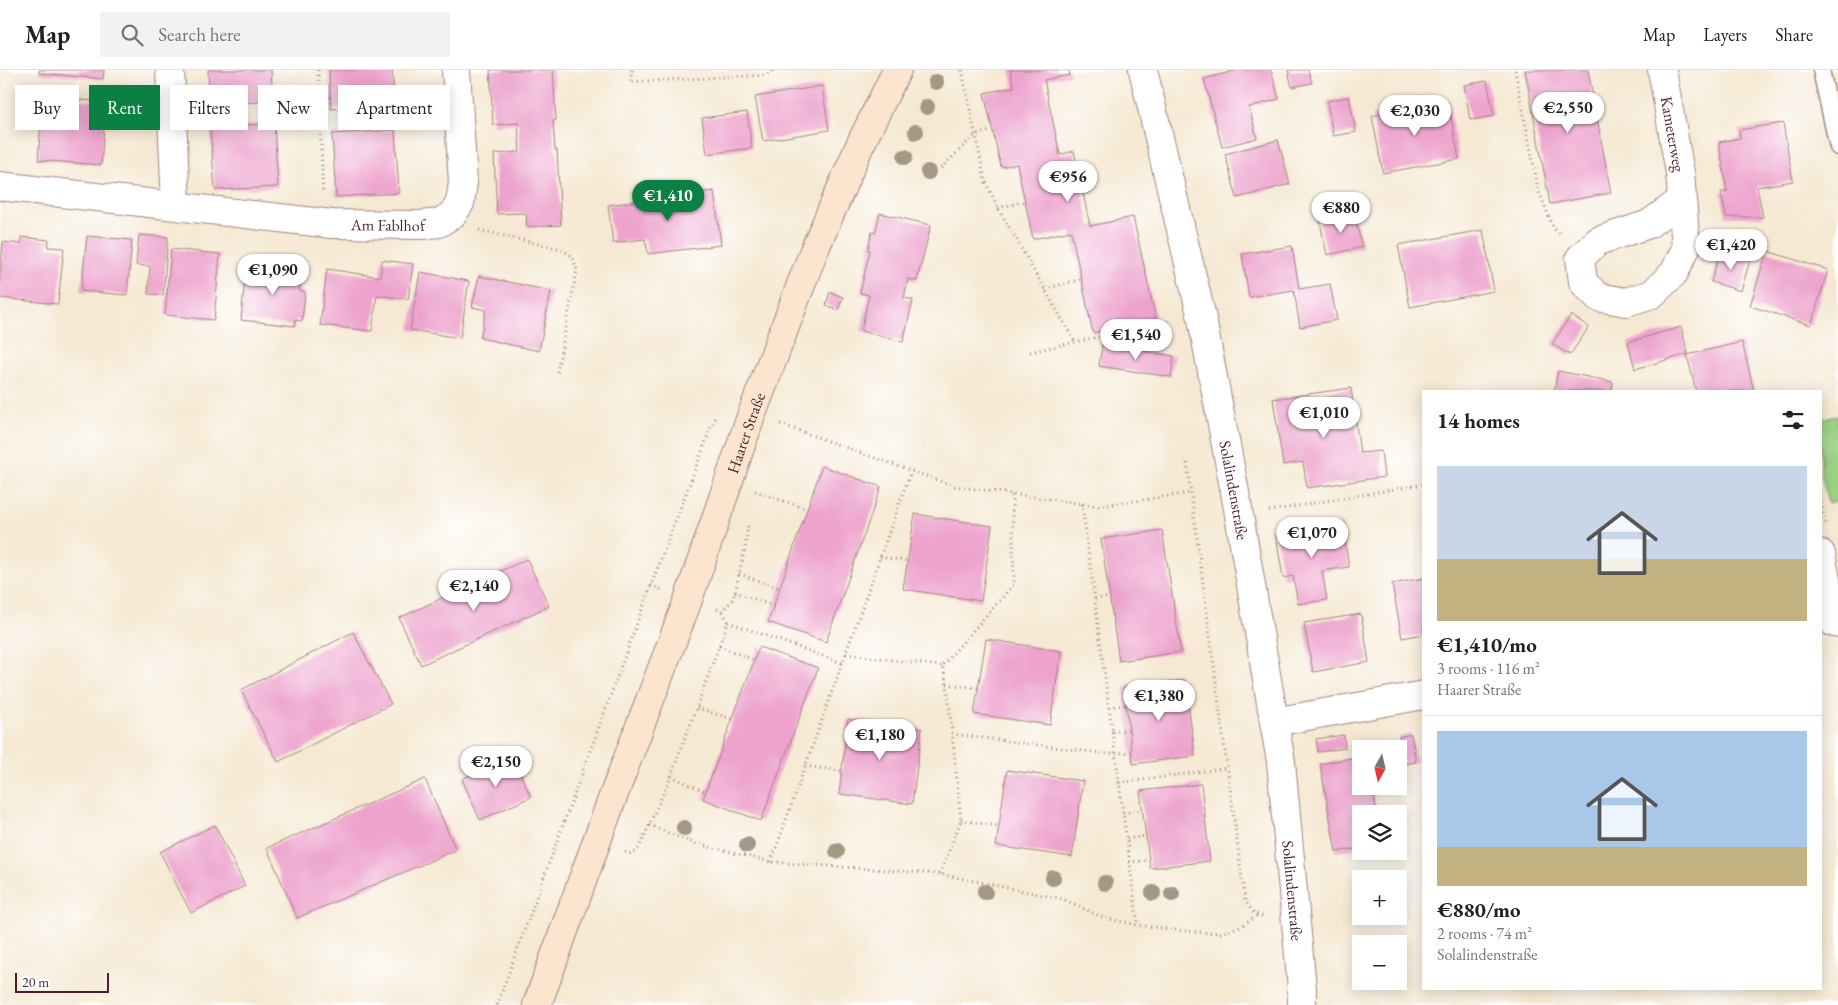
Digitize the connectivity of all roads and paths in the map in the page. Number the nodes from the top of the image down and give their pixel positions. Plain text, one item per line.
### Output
1 (170, 70) edge
2 (318, 70) edge
3 (456, 70) edge
4 (632, 70) edge
5 (772, 70) edge
6 (897, 70) edge
7 (962, 70) edge
8 (1143, 70) edge
9 (1515, 70) edge
10 (1662, 70) edge
11 (1821, 70) edge
12 (992, 130) dead end
13 (975, 135) junction
14 (1838, 147) edge
15 (941, 168) dead end
16 (0, 186) edge
17 (1683, 199) junction
18 (1025, 201) dead end
19 (176, 206) junction
20 (998, 208) junction
21 (453, 214) junction
22 (324, 223) junction
23 (1587, 251) junction
24 (1081, 279) dead end
25 (1045, 289) junction
26 (1201, 314) junction
27 (1075, 342) junction
28 (1030, 352) dead end
29 (557, 373) dead end
30 (715, 417) dead end
31 (778, 423) dead end
32 (1187, 463) dead end
33 (911, 471) junction
34 (1422, 484) edge
35 (750, 489) dead end
36 (1191, 493) junction
37 (1012, 494) junction
38 (1082, 504) junction
39 (807, 509) dead end
40 (1261, 512) dead end
41 (1838, 545) edge
42 (1822, 550) edge
43 (880, 557) junction
44 (908, 561) dead end
45 (1822, 561) edge
46 (739, 574) dead end
47 (780, 588) dead end
48 (735, 592) dead end
49 (1110, 597) dead end
50 (1095, 599) junction
51 (774, 606) dead end
52 (722, 611) dead end
53 (728, 622) junction
54 (1831, 624) edge
55 (720, 646) junction
56 (846, 654) junction
57 (754, 660) dead end
58 (842, 663) junction
59 (942, 666) junction
60 (947, 684) junction
61 (978, 688) dead end
62 (1422, 695) edge
63 (1126, 705) dead end
64 (697, 708) junction
65 (1109, 708) junction
66 (732, 719) dead end
67 (1274, 722) junction
68 (1129, 730) dead end
69 (1112, 731) junction
70 (952, 734) junction
71 (1132, 752) dead end
72 (1115, 753) junction
73 (805, 766) junction
74 (1227, 768) junction
75 (841, 771) dead end
76 (671, 776) junction
77 (1119, 783) junction
78 (706, 792) dead end
79 (1143, 810) dead end
80 (1123, 813) junction
81 (961, 820) junction
82 (649, 824) junction
83 (998, 826) dead end
84 (1145, 836) dead end
85 (1127, 839) junction
86 (597, 840) junction
87 (1149, 860) dead end
88 (771, 862) junction
89 (1129, 862) junction
90 (940, 874) junction
91 (1258, 915) junction
92 (1296, 921) junction
93 (1138, 925) junction
94 (497, 1005) edge
95 (537, 1005) edge
96 (1302, 1005) edge

1 - 19 street
2 - 22 path
3 - 21 street
4 - 5 path
6 - 86 main road, Haarer Straße
7 - 13 path
8 - 26 street, Solalindenstraße
9 - 23 path
10 - 17 street, Kameterweg
11 - 14 lane
12 - 13 path
13 - 15 path
13 - 20 path
16 - 19 street, Am Fablhof
17 - 23 street
17 - 23 street, Kameterweg
18 - 20 path
19 - 22 street, Am Fablhof
20 - 25 path
21 - 22 street, Am Fablhof
21 - 29 path
24 - 25 path
25 - 27 path
26 - 27 path
26 - 67 street, Solalindenstraße
27 - 28 path
30 - 94 path
31 - 33 path
32 - 36 path
33 - 37 path
33 - 43 path
34 - 40 path
35 - 39 path
36 - 38 path
36 - 74 path
37 - 38 path
37 - 59 path
38 - 50 path
41 - 42 street
43 - 44 path
43 - 56 path
45 - 54 street
46 - 47 path
48 - 51 path
49 - 50 path
50 - 65 path
52 - 53 path
53 - 55 path
53 - 58 path
55 - 57 path
55 - 64 path
56 - 58 path
56 - 59 path
58 - 73 path
59 - 60 path
60 - 61 path
60 - 70 path
62 - 67 street
63 - 65 path
64 - 66 path
64 - 76 path
65 - 69 path
67 - 92 street, Solalindenstraße
68 - 69 path
69 - 72 path
70 - 72 path
70 - 81 path
71 - 72 path
72 - 77 path
73 - 75 path
73 - 88 path
74 - 77 path
74 - 91 path
76 - 78 path
76 - 82 path
77 - 80 path
79 - 80 path
80 - 85 path
81 - 83 path
81 - 90 path
82 - 86 path
82 - 88 path
84 - 85 path
85 - 89 path
86 - 95 main road, Haarer Straße
87 - 89 path
88 - 90 path
89 - 93 path
90 - 93 path
91 - 92 path
91 - 93 path
92 - 96 street, Solalindenstraße

